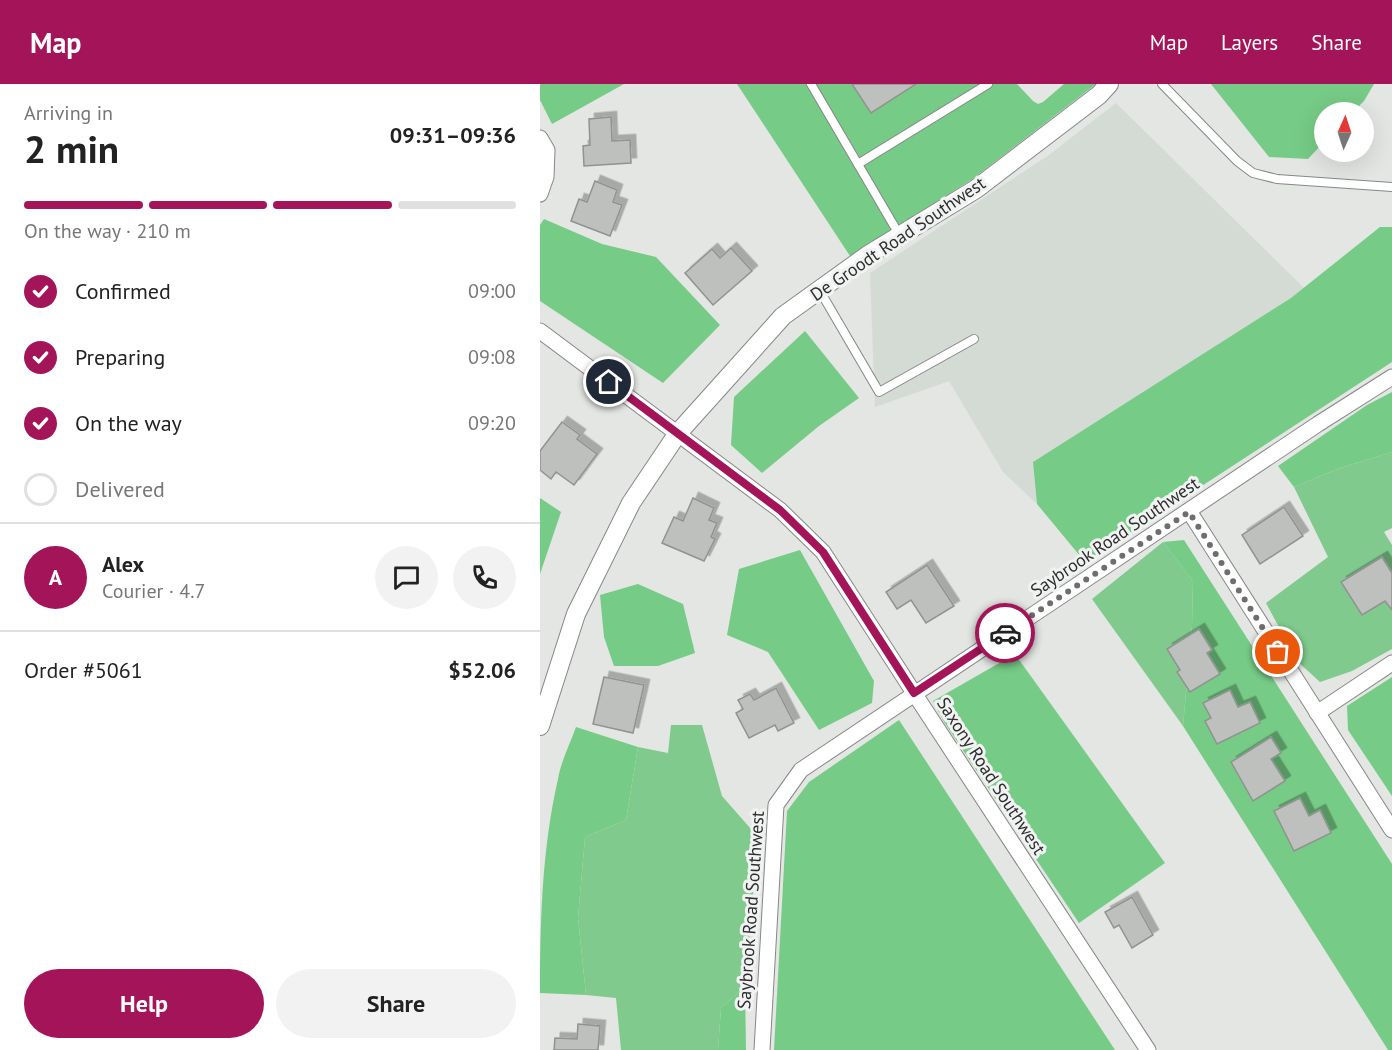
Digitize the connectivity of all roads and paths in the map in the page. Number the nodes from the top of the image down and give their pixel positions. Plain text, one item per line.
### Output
1 (811, 84) edge
2 (988, 84) edge
3 (1109, 84) edge
4 (1162, 84) edge
5 (540, 138) edge
6 (858, 164) junction
7 (1392, 187) edge
8 (541, 193) edge
9 (900, 236) junction
10 (819, 290) junction
11 (540, 331) edge
12 (974, 339) dead end
13 (1392, 377) edge
14 (678, 433) junction
15 (1189, 512) junction
16 (1392, 663) edge
17 (914, 693) junction
18 (1317, 713) junction
19 (540, 726) edge
20 (1392, 830) edge
21 (762, 1050) edge
22 (1148, 1050) edge

1 - 6 lane
2 - 6 lane
3 - 9 street, De Groodt Road Southwest
4 - 7 lane
5 - 8 street
6 - 9 lane
9 - 10 street, De Groodt Road Southwest
10 - 12 lane
10 - 14 street, De Groodt Road Southwest
11 - 14 street, Saxony Road Southwest
13 - 15 street, Saybrook Road Southwest
14 - 17 street, Saxony Road Southwest
14 - 19 street, De Groodt Road Southwest
15 - 17 street, Saybrook Road Southwest
15 - 18 street
16 - 18 street
17 - 21 street, Saybrook Road Southwest
17 - 22 street, Saxony Road Southwest
18 - 20 street

